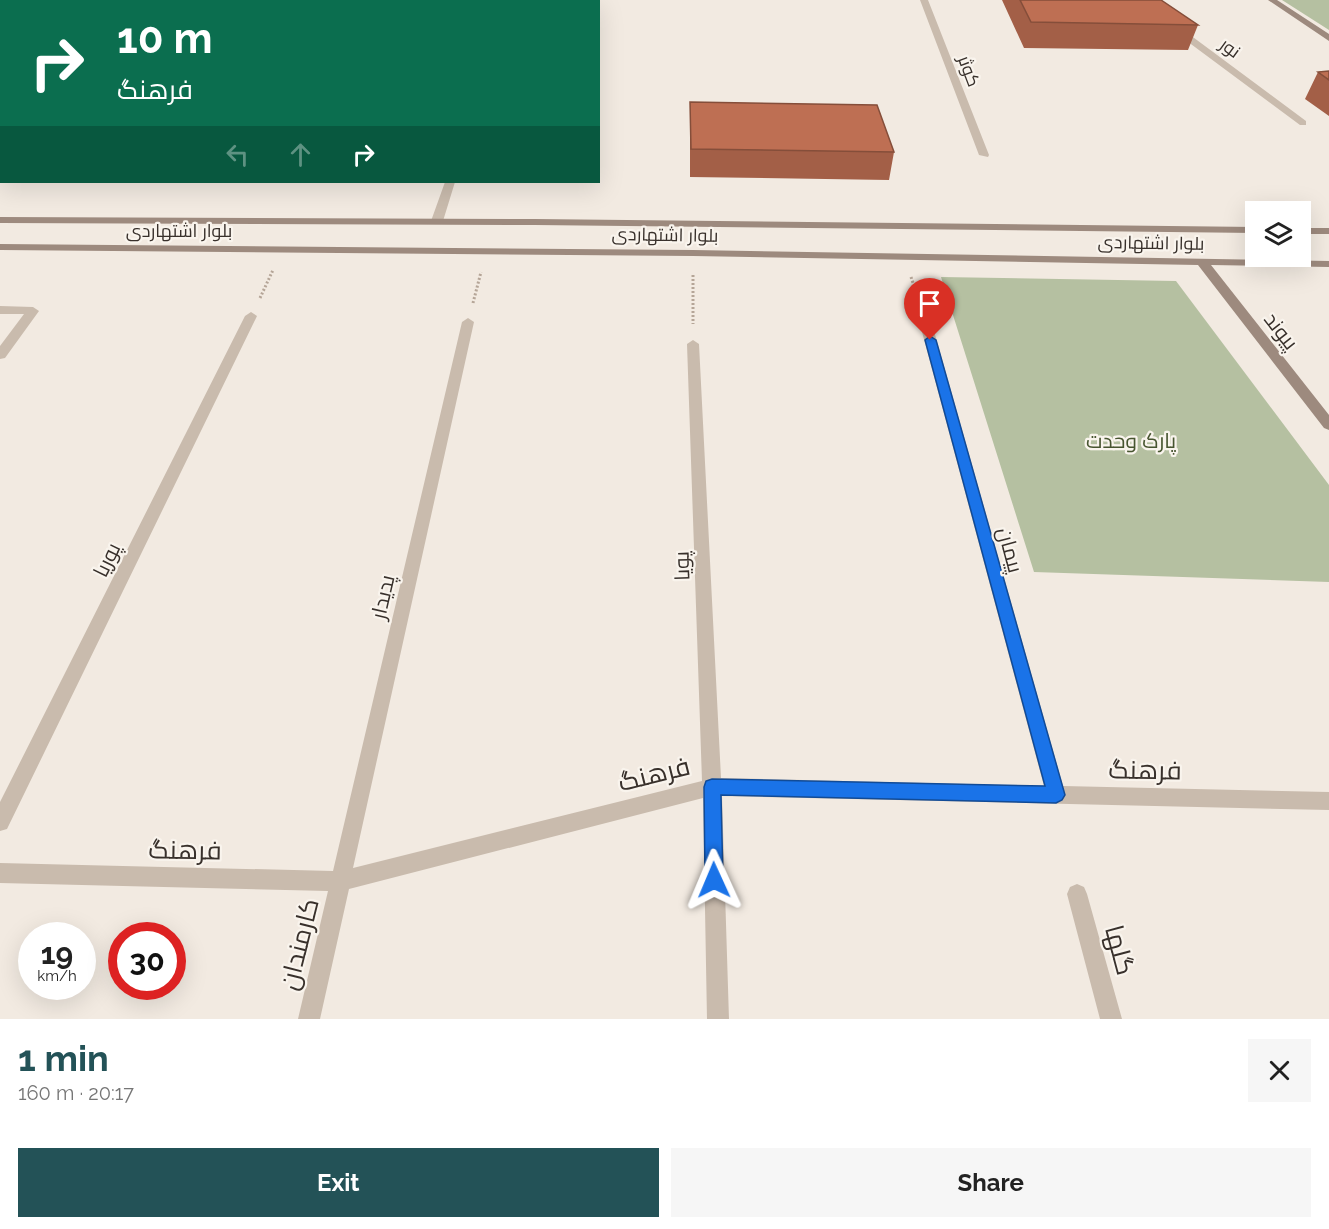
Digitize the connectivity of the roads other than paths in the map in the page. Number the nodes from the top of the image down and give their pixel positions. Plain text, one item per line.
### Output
1 (924, 0) edge
2 (1272, 0) edge
3 (1164, 21) edge
4 (1329, 38) edge
5 (1303, 123) dead end
6 (984, 155) dead end
7 (450, 183) edge
8 (0, 220) edge
9 (437, 221) junction
10 (1245, 230) edge
11 (1311, 231) edge
12 (1329, 231) edge
13 (0, 248) edge
14 (1202, 262) junction
15 (1329, 264) edge
16 (0, 310) edge
17 (251, 316) road end
18 (924, 317) road end
19 (468, 322) road end
20 (693, 344) road end
21 (0, 355) edge
22 (1329, 425) edge
23 (712, 787) junction
24 (1056, 795) junction
25 (1329, 801) edge
26 (0, 822) edge
27 (0, 873) edge
28 (342, 881) junction
29 (1077, 894) dead end
30 (309, 1019) edge
31 (718, 1019) edge
32 (1111, 1019) edge

1 - 6 street, کوثر
2 - 4 main road
3 - 5 street, نور
7 - 9 street
8 - 9 main road, بلوار اشتهاردی
9 - 10 main road, بلوار اشتهاردی
11 - 12 main road
13 - 14 main road, بلوار اشتهاردی
14 - 15 main road, بلوار اشتهاردی
14 - 22 main road, پیوند
16 - 21 street
17 - 26 street, پوریا
18 - 24 street, پیمان
19 - 28 street, پدیدار
20 - 23 street, پویا
23 - 24 street, فرهنگ
23 - 28 street, فرهنگ
23 - 31 street, پویا
24 - 25 street, فرهنگ
27 - 28 street, فرهنگ
28 - 30 street, کارمندان
29 - 32 street, گلها

